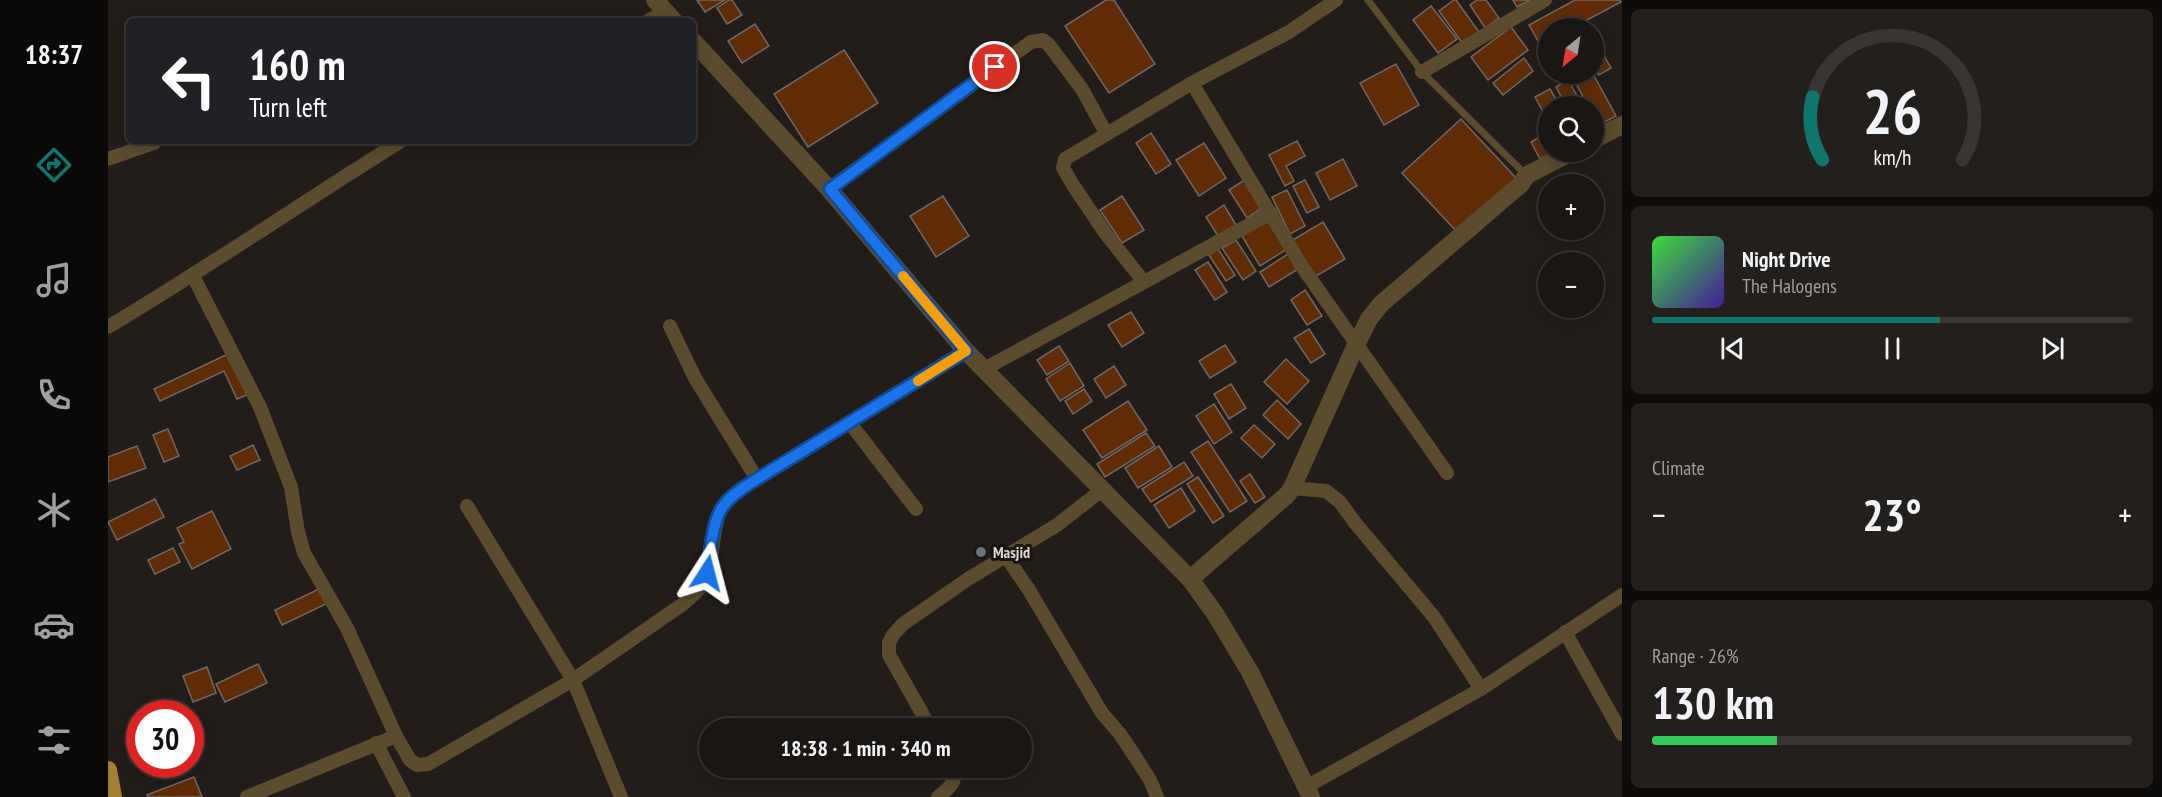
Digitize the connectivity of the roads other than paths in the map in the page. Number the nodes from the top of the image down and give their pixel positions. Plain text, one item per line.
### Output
1 (1336, 0) edge
2 (1368, 0) edge
3 (1545, 0) edge
4 (696, 44) edge
5 (1422, 72) junction
6 (1192, 83) junction
7 (1622, 125) edge
8 (1106, 133) junction
9 (1604, 134) edge
10 (151, 144) edge
11 (396, 144) edge
12 (108, 159) edge
13 (1552, 162) edge
14 (1527, 175) junction
15 (830, 189) junction
16 (1271, 213) junction
17 (194, 276) junction
18 (1144, 282) junction
19 (670, 326) dead end
20 (108, 327) edge
21 (1356, 345) junction
22 (966, 351) junction
23 (986, 368) junction
24 (850, 423) junction
25 (1447, 473) dead end
26 (757, 479) junction
27 (1292, 488) junction
28 (1102, 490) junction
29 (467, 506) dead end
30 (916, 509) dead end
31 (1005, 555) junction
32 (1190, 579) junction
33 (1622, 595) edge
34 (1565, 632) junction
35 (573, 680) junction
36 (1481, 689) junction
37 (925, 718) edge
38 (1622, 734) edge
39 (396, 736) junction
40 (376, 743) junction
41 (108, 770) edge
42 (955, 778) edge
43 (1308, 792) edge
44 (113, 797) edge
45 (247, 797) edge
46 (404, 797) edge
47 (621, 797) edge
48 (938, 797) edge
49 (1157, 797) edge

1 - 6 street
2 - 5 lane
3 - 5 street
4 - 15 street
5 - 14 lane
6 - 8 street
6 - 16 street
7 - 9 street
8 - 15 street
8 - 18 street
10 - 12 street
11 - 17 street
13 - 14 street
14 - 21 street
15 - 22 street
16 - 18 street
16 - 21 street
17 - 20 street
17 - 39 street
18 - 23 street
19 - 26 street
21 - 25 street
21 - 27 street
22 - 23 street
22 - 24 street
23 - 28 street
24 - 26 street
24 - 30 street
26 - 35 street
27 - 32 street
27 - 36 street
28 - 31 street
28 - 32 street
29 - 35 street
31 - 37 street
31 - 49 street
32 - 43 street
33 - 34 street
34 - 36 street
34 - 38 street
35 - 39 street
35 - 47 street
36 - 43 street
39 - 40 street
40 - 45 street
40 - 46 street
41 - 44 highway
42 - 48 street

